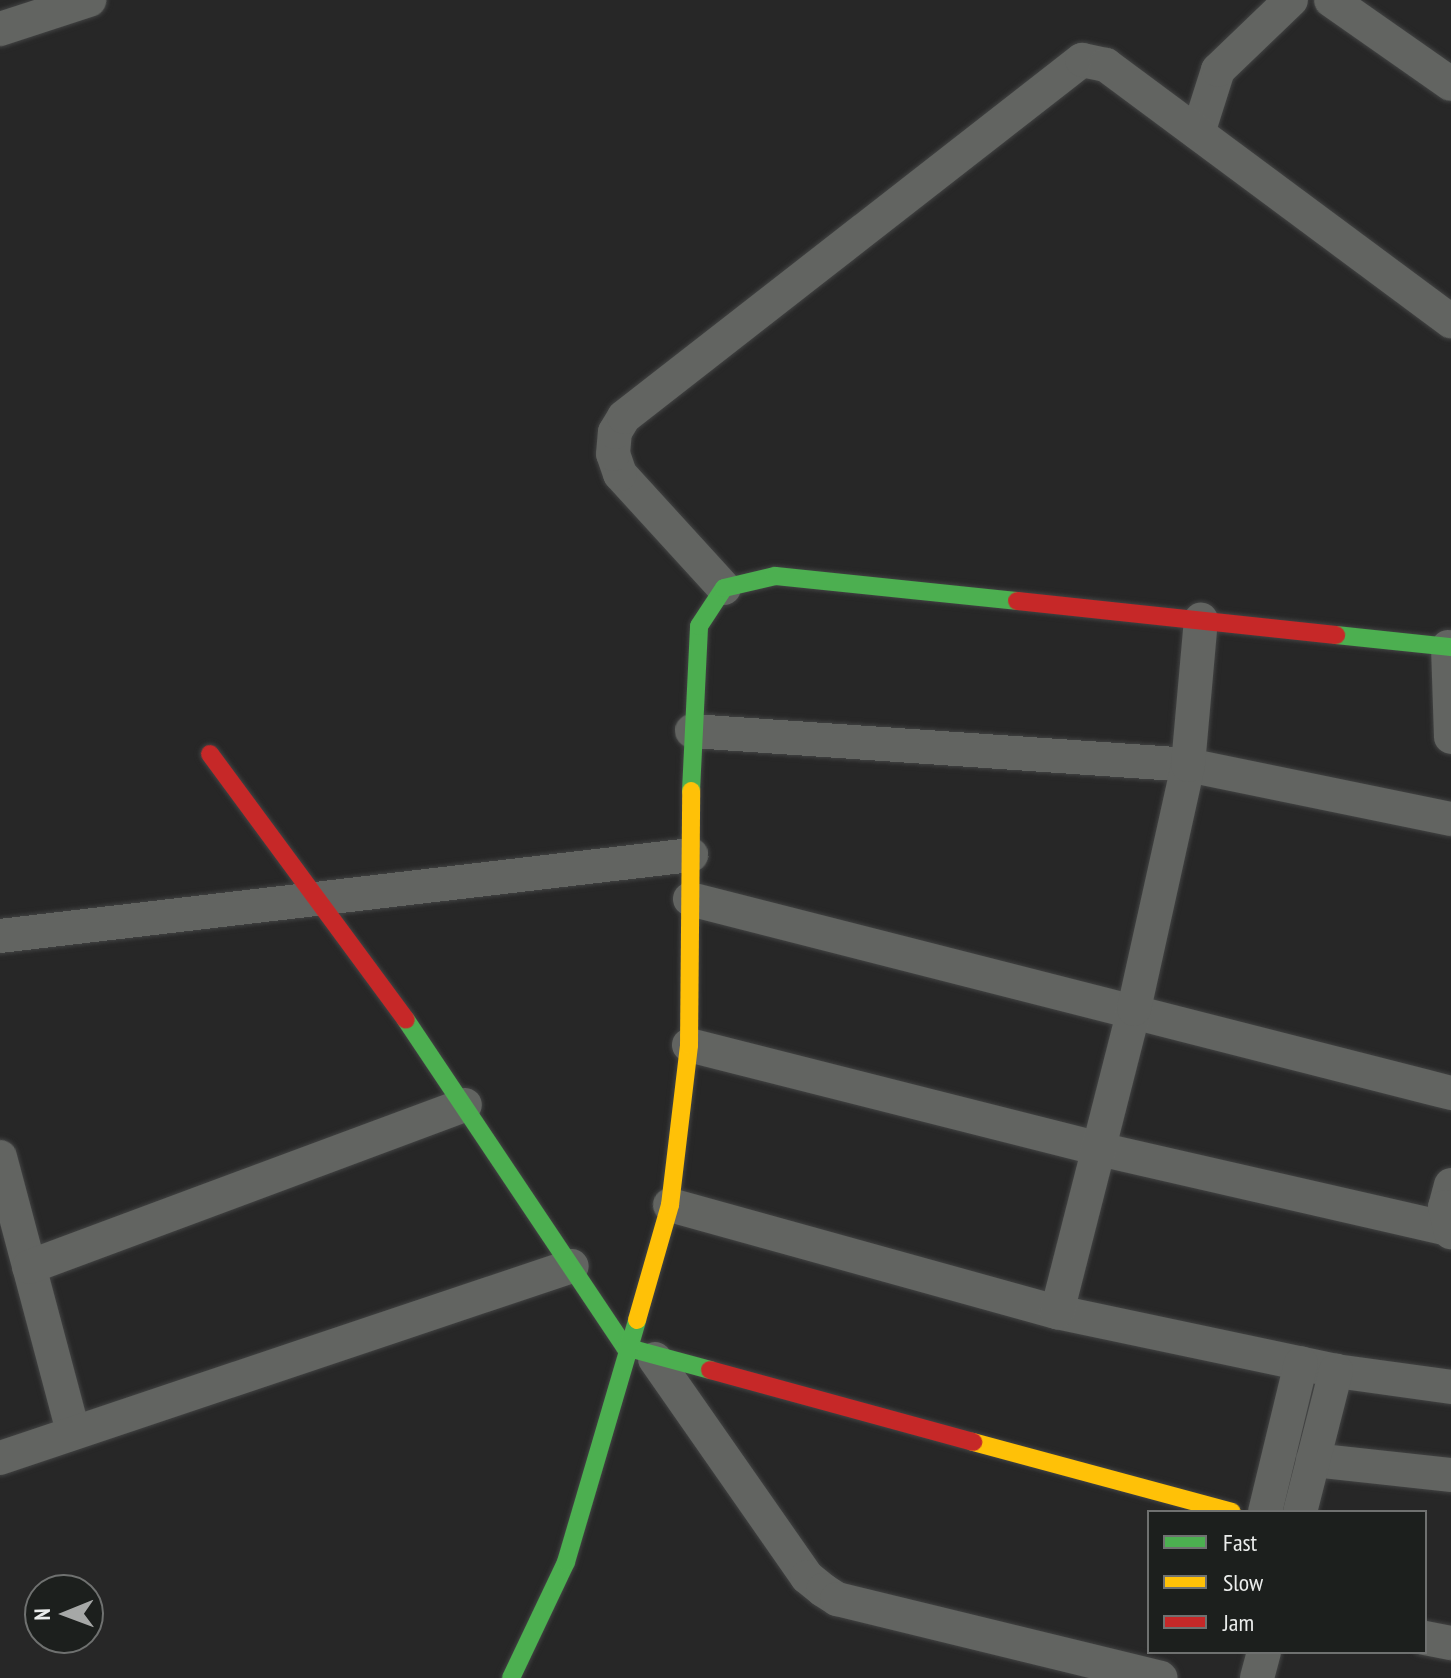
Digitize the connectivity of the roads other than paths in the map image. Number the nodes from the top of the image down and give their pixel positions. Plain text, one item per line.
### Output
1 (89, 0) edge
2 (1291, 0) edge
3 (1331, 0) edge
4 (0, 29) edge
5 (1451, 84) edge
6 (1198, 133) junction
7 (1451, 321) edge
8 (724, 588) junction
9 (1201, 620) junction
10 (1450, 645) edge
11 (692, 731) junction
12 (1451, 737) edge
13 (210, 754) dead end
14 (1188, 765) junction
15 (1451, 819) edge
16 (691, 855) junction
17 (313, 899) junction
18 (690, 899) junction
19 (0, 936) edge
20 (1134, 1009) junction
21 (689, 1045) junction
22 (1451, 1093) edge
23 (465, 1105) junction
24 (1099, 1149) junction
25 (0, 1157) edge
26 (1451, 1185) edge
27 (670, 1205) junction
28 (1450, 1230) edge
29 (572, 1266) junction
30 (29, 1267) junction
31 (1057, 1312) junction
32 (640, 1353) junction
33 (1301, 1363) junction
34 (1336, 1371) junction
35 (1451, 1387) edge
36 (73, 1432) junction
37 (0, 1458) edge
38 (1313, 1460) junction
39 (1451, 1475) edge
40 (1225, 1510) edge
41 (1265, 1510) edge
42 (1300, 1510) edge
43 (1427, 1638) edge
44 (1451, 1643) edge
45 (1263, 1654) edge
46 (511, 1678) edge
47 (1161, 1678) edge
48 (1257, 1678) edge

1 - 4 street
2 - 6 street
3 - 5 street
6 - 7 street
6 - 8 street
8 - 9 street
8 - 11 street
9 - 10 street
9 - 14 street
10 - 12 street
11 - 14 street
11 - 16 street
13 - 17 street
14 - 15 street
14 - 20 street
16 - 17 street
16 - 18 street
17 - 19 street
17 - 23 street
18 - 20 street
18 - 21 street
20 - 22 street
20 - 24 street
21 - 24 street
21 - 27 street
23 - 29 street
23 - 30 street
24 - 28 street
24 - 31 street
25 - 30 street
26 - 28 street
27 - 31 street
27 - 32 street
29 - 32 street
29 - 36 street
30 - 36 street
31 - 33 street
32 - 40 street
32 - 46 street
32 - 47 street
33 - 34 street
33 - 41 street
34 - 35 street
34 - 38 street
36 - 37 street
38 - 39 street
38 - 42 street
43 - 44 street
45 - 48 street

